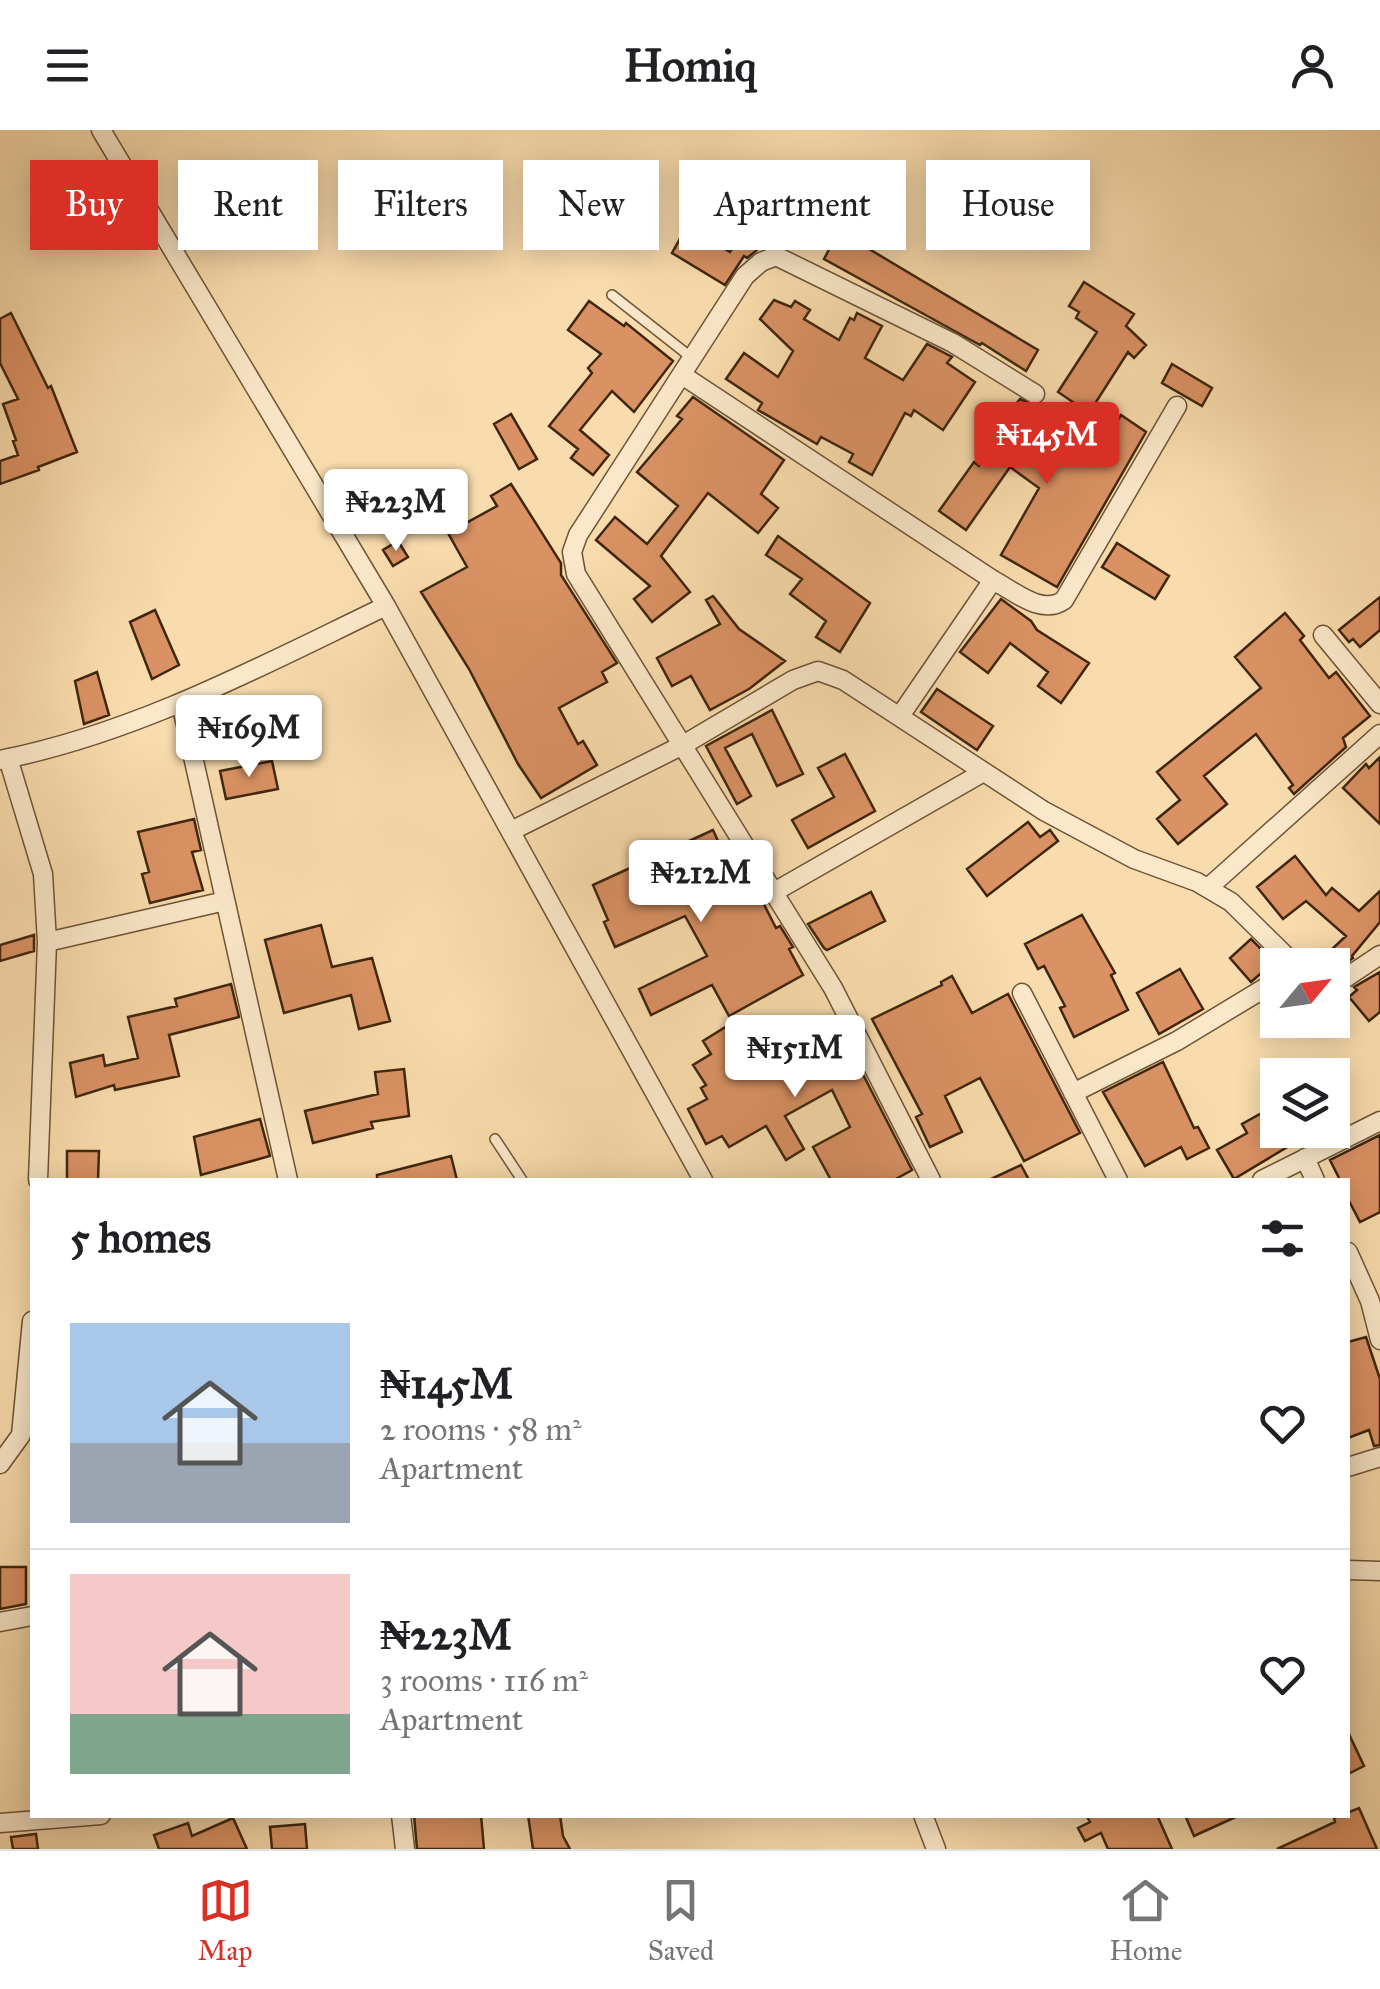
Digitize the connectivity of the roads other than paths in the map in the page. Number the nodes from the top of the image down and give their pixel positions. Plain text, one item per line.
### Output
1 (101, 130) edge
2 (612, 295) dead end
3 (693, 359) junction
4 (682, 376) junction
5 (1035, 394) dead end
6 (1176, 406) dead end
7 (993, 580) junction
8 (386, 606) junction
9 (1323, 635) dead end
10 (181, 703) junction
11 (1380, 704) edge
12 (900, 716) junction
13 (1380, 734) edge
14 (683, 745) junction
15 (4, 759) edge
16 (982, 772) junction
17 (511, 831) junction
18 (1208, 888) junction
19 (774, 892) junction
20 (225, 900) junction
21 (48, 942) junction
22 (1278, 948) edge
23 (1380, 954) edge
24 (1350, 975) edge
25 (1260, 991) edge
26 (1022, 993) dead end
27 (1073, 1093) junction
28 (1380, 1121) edge
29 (495, 1139) dead end
30 (1305, 1158) junction
31 (38, 1178) edge
32 (288, 1178) edge
33 (521, 1178) edge
34 (702, 1178) edge
35 (930, 1178) edge
36 (1117, 1178) edge
37 (1266, 1178) edge
38 (1314, 1178) edge
39 (1350, 1256) edge
40 (1380, 1340) edge
41 (30, 1349) edge
42 (1380, 1456) edge
43 (0, 1464) edge
44 (1350, 1466) edge
45 (1350, 1570) edge
46 (1380, 1570) edge
47 (30, 1616) edge
48 (0, 1622) edge
49 (67, 1818) edge
50 (402, 1818) edge
51 (923, 1818) edge
52 (0, 1824) edge
53 (405, 1849) edge
54 (936, 1849) edge

1 - 8 street
2 - 3 lane
3 - 4 street
3 - 5 street
4 - 7 street
4 - 14 street
6 - 7 street
7 - 12 street
8 - 10 street
8 - 17 street
9 - 11 street
10 - 15 street
10 - 20 street
12 - 14 street
12 - 16 street
13 - 18 street
14 - 17 street
14 - 19 street
15 - 21 street
16 - 18 street
16 - 19 street
17 - 34 street
18 - 22 street
19 - 35 street
20 - 21 street
20 - 32 street
21 - 31 street
23 - 24 street
25 - 27 street
26 - 27 street
27 - 36 street
28 - 30 street
29 - 33 lane
30 - 37 street
30 - 38 street
39 - 40 street
41 - 43 street
42 - 44 street
45 - 46 street
47 - 48 street
49 - 52 street
50 - 53 street
51 - 54 street

